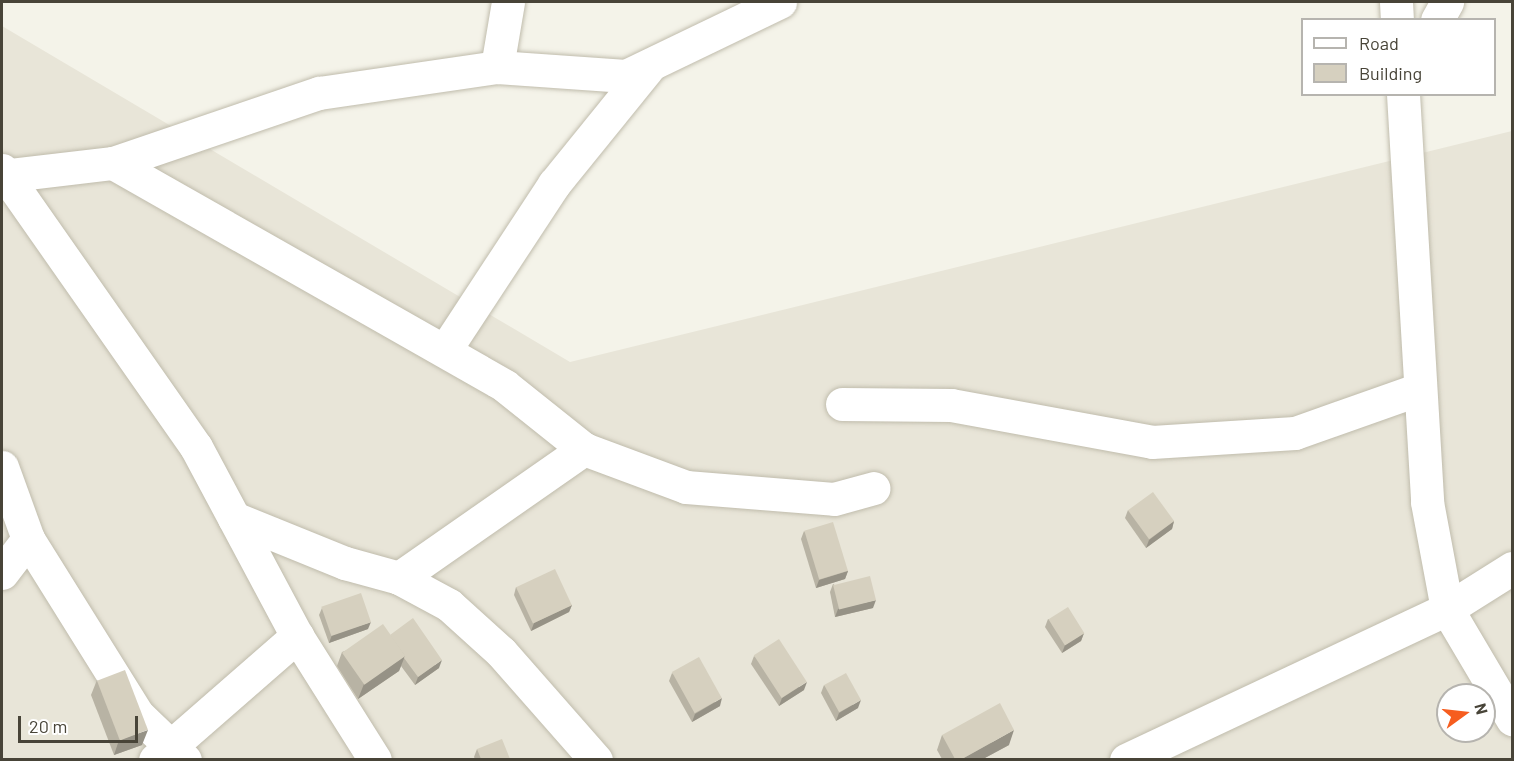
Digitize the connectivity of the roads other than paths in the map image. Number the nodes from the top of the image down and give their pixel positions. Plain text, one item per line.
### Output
1 (508, 2) edge
2 (780, 2) edge
3 (1396, 2) edge
4 (1447, 2) edge
5 (1397, 18) edge
6 (1438, 18) edge
7 (497, 67) junction
8 (648, 68) junction
9 (1403, 96) edge
10 (114, 164) junction
11 (2, 176) edge
12 (444, 350) junction
13 (1419, 390) junction
14 (843, 404) dead end
15 (584, 449) junction
16 (2, 467) edge
17 (874, 488) dead end
18 (234, 518) junction
19 (28, 539) junction
20 (1512, 568) edge
21 (2, 573) edge
22 (399, 578) junction
23 (1447, 609) junction
24 (297, 636) junction
25 (1512, 719) edge
26 (170, 755) edge
27 (375, 759) edge
28 (596, 759) edge
29 (1126, 759) edge

1 - 7 street
2 - 8 street
3 - 5 street
4 - 6 street
7 - 8 street
7 - 10 street
8 - 12 street
9 - 13 street
10 - 11 street
10 - 12 street
11 - 18 street
12 - 15 street
13 - 14 street
13 - 23 street
15 - 17 street
15 - 22 street
16 - 19 street
18 - 22 street
18 - 24 street
19 - 21 street
19 - 26 street
20 - 23 street
22 - 28 street
23 - 25 street
23 - 29 street
24 - 26 street
24 - 27 street

